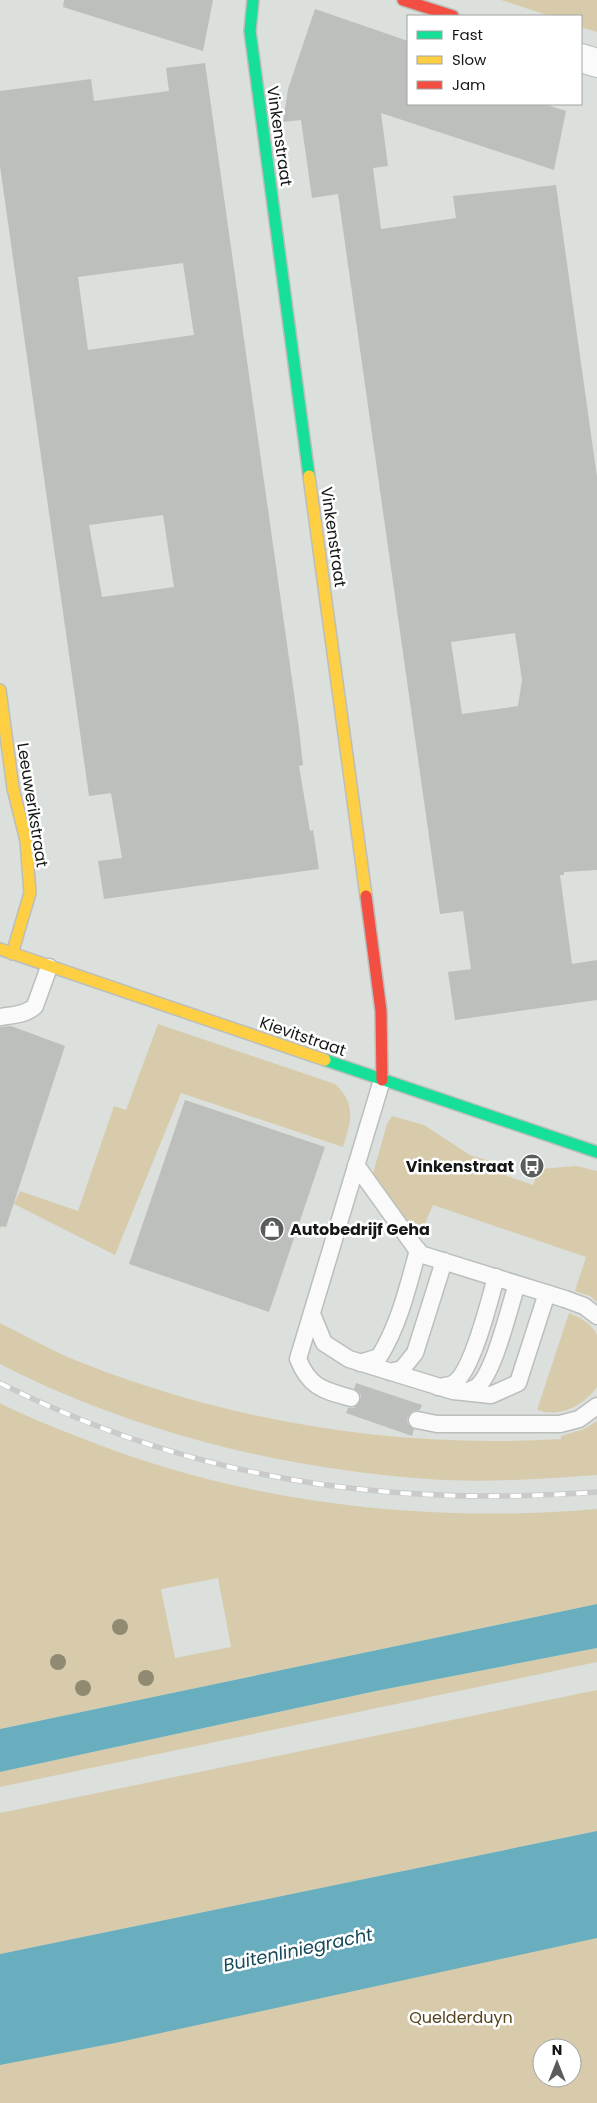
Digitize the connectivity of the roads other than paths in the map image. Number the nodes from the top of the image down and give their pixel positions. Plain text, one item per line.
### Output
1 (253, 0) edge
2 (403, 0) edge
3 (450, 15) edge
4 (582, 58) edge
5 (597, 63) edge
6 (0, 690) edge
7 (0, 949) edge
8 (12, 954) junction
9 (49, 967) junction
10 (0, 1017) edge
11 (382, 1080) junction
12 (597, 1152) edge
13 (356, 1165) junction
14 (418, 1250) junction
15 (444, 1261) junction
16 (496, 1277) junction
17 (517, 1284) junction
18 (547, 1293) junction
19 (312, 1314) junction
20 (597, 1316) edge
21 (360, 1362) junction
22 (390, 1372) junction
23 (438, 1387) junction
24 (464, 1392) junction
25 (351, 1398) dead end
26 (597, 1406) edge
27 (417, 1420) dead end

1 - 11 street, Vinkenstraat
2 - 3 street
4 - 5 street
6 - 8 street, Leeuwerikstraat
7 - 8 street, Kievitstraat
8 - 9 street, Kievitstraat
9 - 10 lane
9 - 11 street, Kievitstraat
11 - 12 street, Kievitstraat
11 - 13 lane
13 - 14 lane
13 - 19 lane
14 - 15 lane
14 - 21 lane
15 - 16 lane
15 - 22 lane
16 - 17 lane
16 - 23 lane
17 - 18 lane
17 - 24 lane
18 - 20 lane
18 - 24 lane
19 - 21 lane
19 - 25 lane
21 - 22 lane
22 - 23 lane
23 - 24 lane
26 - 27 lane

